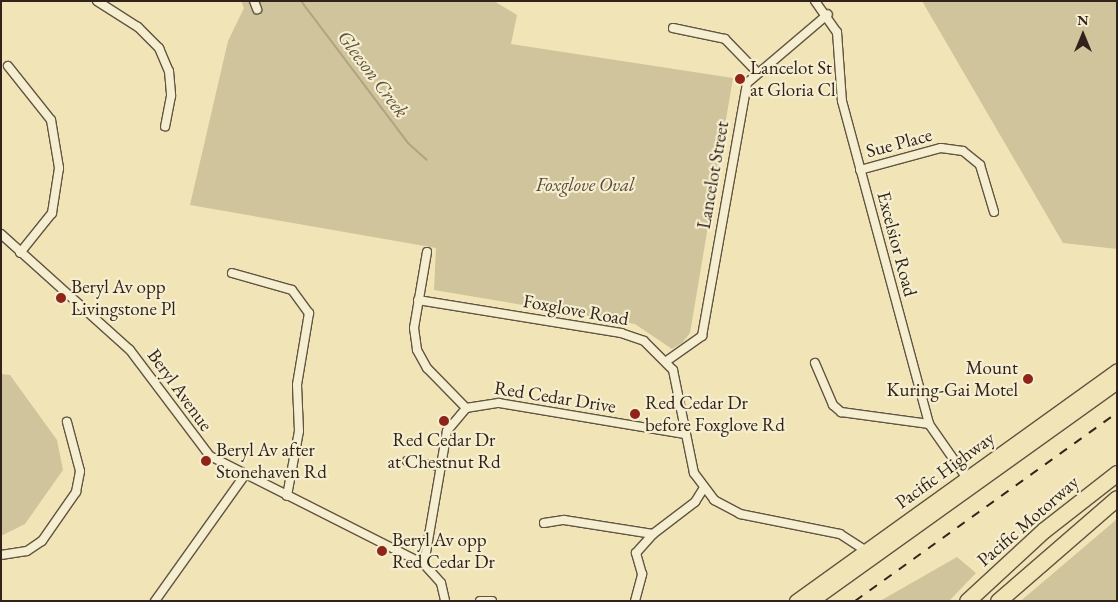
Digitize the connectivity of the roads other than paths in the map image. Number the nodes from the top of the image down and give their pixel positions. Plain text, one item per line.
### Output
1 (97, 1) edge
2 (254, 1) edge
3 (815, 1) edge
4 (257, 9) dead end
5 (828, 14) junction
6 (673, 28) dead end
7 (8, 66) dead end
8 (756, 72) junction
9 (165, 126) dead end
10 (860, 170) junction
11 (994, 212) dead end
12 (1, 234) edge
13 (428, 252) dead end
14 (20, 253) junction
15 (232, 273) dead end
16 (418, 300) junction
17 (668, 360) junction
18 (815, 363) dead end
19 (1117, 370) edge
20 (1117, 382) edge
21 (466, 408) junction
22 (67, 422) dead end
23 (930, 424) junction
24 (685, 434) junction
25 (406, 461) dead end
26 (440, 466) junction
27 (1117, 473) edge
28 (244, 476) junction
29 (970, 482) junction
30 (703, 489) junction
31 (287, 496) junction
32 (1117, 498) edge
33 (544, 523) dead end
34 (653, 534) junction
35 (870, 554) junction
36 (1, 555) edge
37 (424, 564) junction
38 (156, 601) edge
39 (445, 601) edge
40 (480, 601) edge
41 (492, 601) edge
42 (635, 601) edge
43 (796, 601) edge
44 (814, 601) edge
45 (967, 601) edge
46 (998, 601) edge

1 - 9 street
2 - 4 street
3 - 5 street, Excelsior Road
5 - 8 street, Lancelot Street
5 - 10 street, Excelsior Road
6 - 8 street
7 - 14 street
8 - 17 street, Lancelot Street
10 - 11 street, Sue Place
10 - 23 street, Excelsior Road
12 - 14 street, Beryl Avenue
13 - 16 street
14 - 28 street, Beryl Avenue
15 - 31 street
16 - 17 street, Foxglove Road
16 - 21 street
17 - 24 street
18 - 23 street
19 - 29 main road, Pacific Highway
20 - 29 main road, Pacific Highway
21 - 24 street, Red Cedar Drive
21 - 26 street
22 - 36 street
23 - 29 street, Excelsior Road
24 - 30 street
25 - 26 street
26 - 37 street
27 - 45 highway, Pacific Motorway
28 - 31 street, Beryl Avenue
28 - 38 street
29 - 35 main road, Pacific Highway
30 - 34 street
30 - 35 street
31 - 37 street, Beryl Avenue
32 - 46 highway
33 - 34 street
34 - 42 street
35 - 43 main road, Pacific Highway
35 - 44 main road, Pacific Highway
37 - 39 street, Beryl Avenue
40 - 41 street

